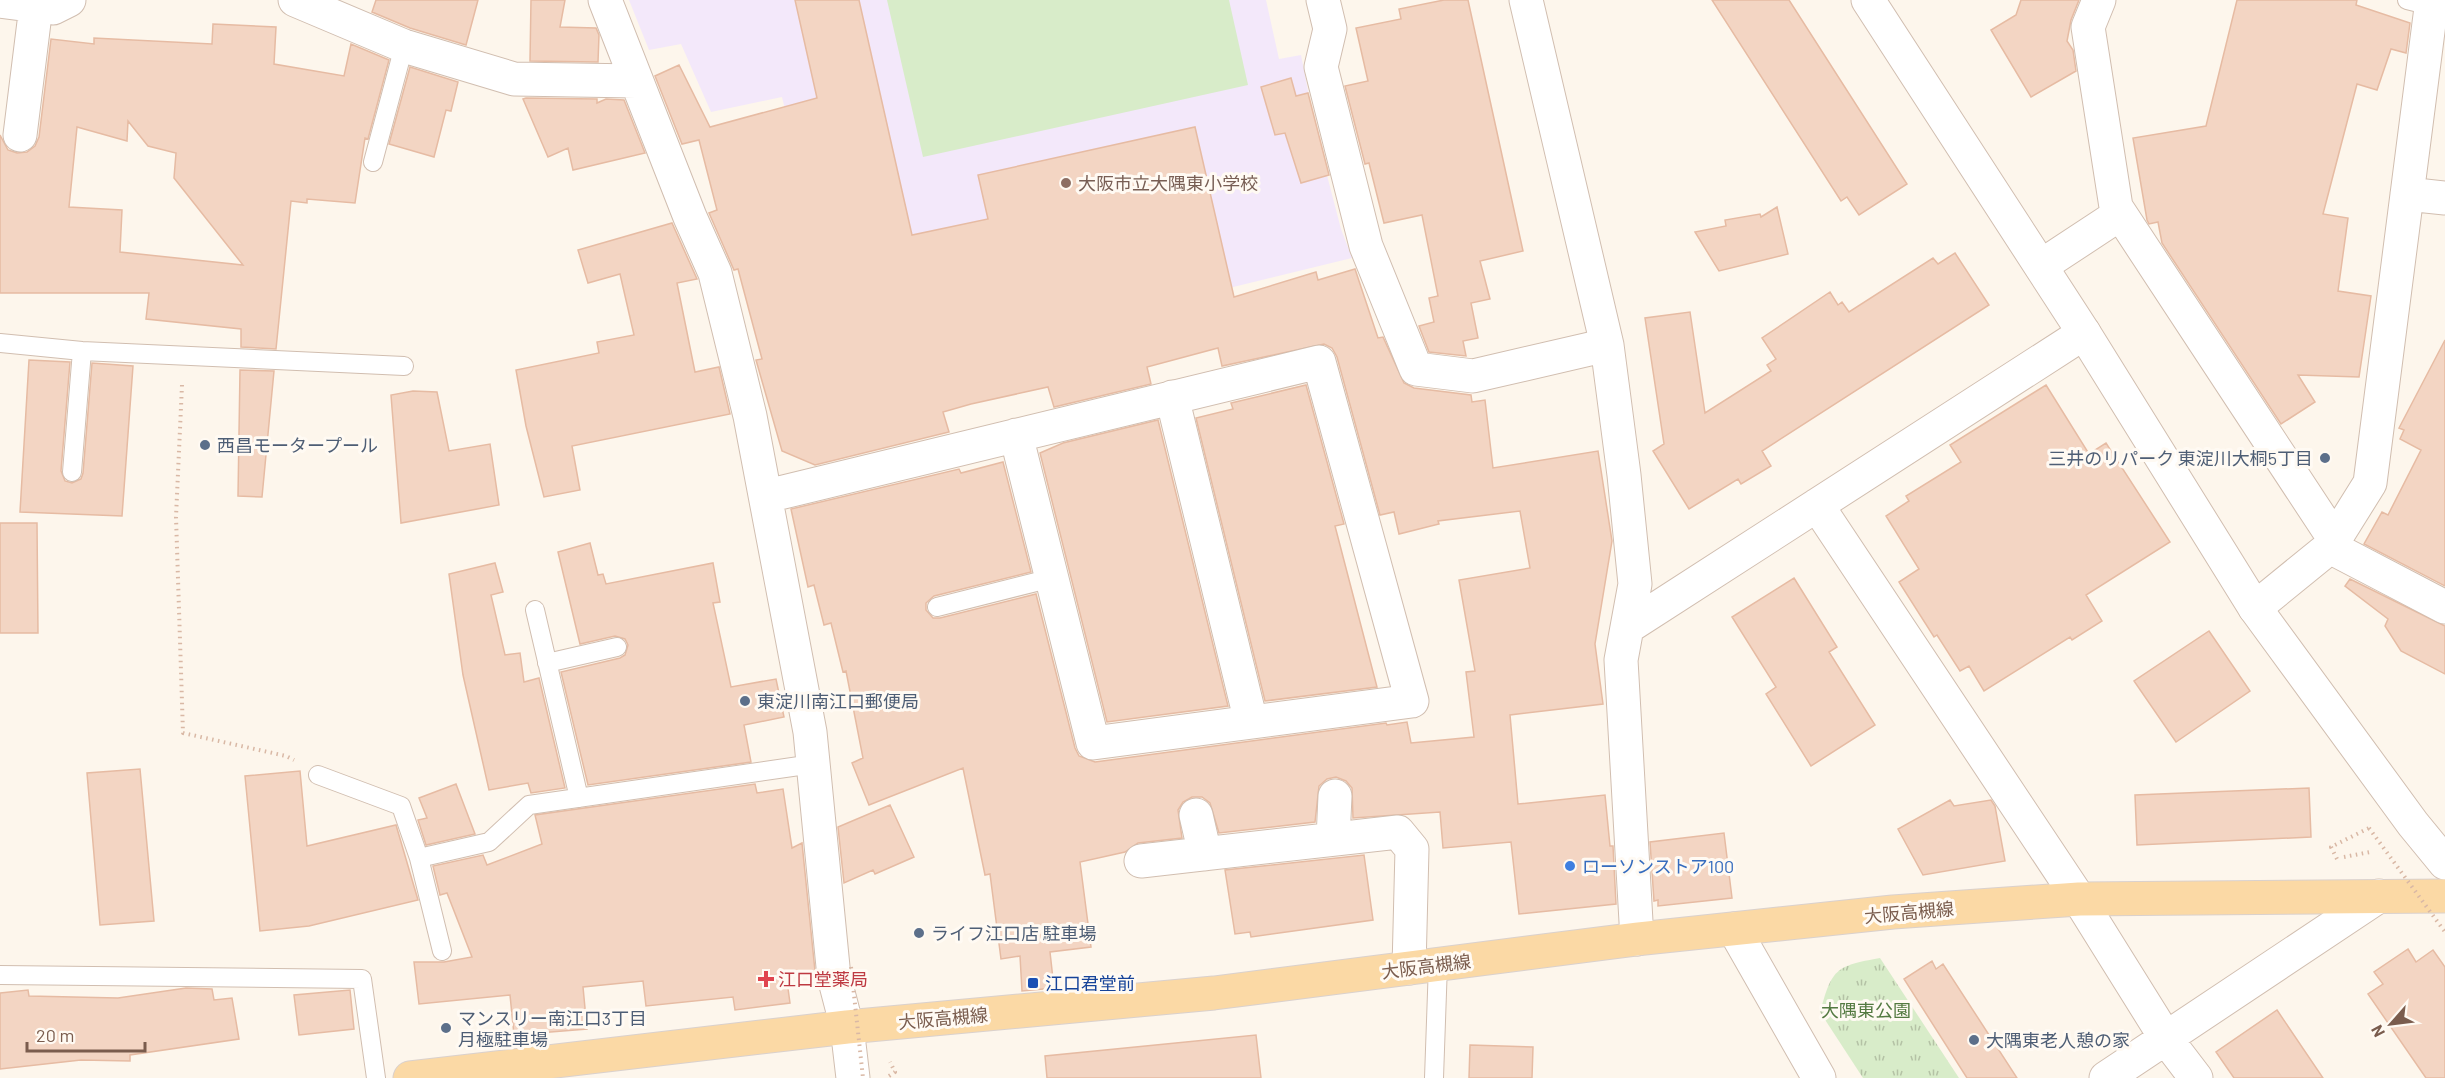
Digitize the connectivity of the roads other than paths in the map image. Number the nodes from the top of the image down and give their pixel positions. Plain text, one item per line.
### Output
1 (69, 0) edge
2 (295, 0) edge
3 (605, 0) edge
4 (1323, 0) edge
5 (1526, 0) edge
6 (1868, 0) edge
7 (2099, 0) edge
8 (0, 1) edge
9 (2423, 2) edge
10 (36, 6) junction
11 (404, 46) junction
12 (636, 81) junction
13 (20, 135) dead end
14 (373, 162) dead end
15 (2407, 194) junction
16 (2445, 198) edge
17 (2120, 214) junction
18 (2041, 266) junction
19 (2084, 333) junction
20 (0, 343) edge
21 (1607, 345) junction
22 (82, 351) junction
23 (404, 366) dead end
24 (1172, 397) junction
25 (1016, 435) junction
26 (72, 472) dead end
27 (767, 496) junction
28 (1816, 504) junction
29 (2333, 544) junction
30 (1052, 578) junction
31 (937, 607) dead end
32 (2445, 607) edge
33 (2255, 608) junction
34 (535, 610) dead end
35 (1628, 627) junction
36 (617, 647) dead end
37 (547, 663) junction
38 (1251, 722) junction
39 (813, 764) junction
40 (318, 775) road end
41 (1335, 796) dead end
42 (579, 798) junction
43 (1196, 815) dead end
44 (1333, 839) junction
45 (1205, 854) junction
46 (419, 858) junction
47 (1141, 861) dead end
48 (2445, 863) edge
49 (2379, 896) junction
50 (2445, 896) edge
51 (2079, 899) junction
52 (1734, 929) junction
53 (1637, 939) junction
54 (442, 951) dead end
55 (1423, 966) junction
56 (0, 975) edge
57 (848, 1027) junction
58 (2167, 1040) junction
59 (376, 1078) edge
60 (410, 1078) edge
61 (853, 1078) edge
62 (1434, 1078) edge
63 (1819, 1078) edge
64 (2106, 1078) edge
65 (2196, 1078) edge

1 - 10 street
2 - 11 street
3 - 12 street
4 - 21 street
5 - 21 street
6 - 18 street
7 - 17 street
8 - 10 street
9 - 15 street
10 - 13 street
11 - 12 street
11 - 14 lane
12 - 27 street
15 - 16 street
15 - 29 street
17 - 18 street
17 - 29 street
18 - 19 street
19 - 28 street
19 - 33 street
20 - 22 lane
21 - 35 street
22 - 23 lane
22 - 26 lane
24 - 25 street
24 - 38 street
24 - 38 street
25 - 27 street
25 - 30 street
27 - 39 street
28 - 35 street
28 - 51 street
29 - 32 street
29 - 33 street
30 - 31 lane
30 - 38 street
33 - 48 street
34 - 37 lane
35 - 53 street
36 - 37 lane
37 - 42 lane
39 - 42 lane
39 - 57 street
40 - 46 lane
41 - 44 street
42 - 46 lane
43 - 45 street
44 - 45 street
44 - 55 street
45 - 47 street
46 - 54 lane
49 - 50 main road, 大阪高槻線
49 - 51 main road, 大阪高槻線
49 - 58 street
51 - 52 main road, 大阪高槻線
51 - 58 street
52 - 53 main road, 大阪高槻線
52 - 63 street
53 - 55 main road, 大阪高槻線
55 - 57 main road, 大阪高槻線
55 - 62 lane
56 - 59 lane
57 - 60 main road, 大阪高槻線
57 - 61 street
58 - 64 street
58 - 65 street

